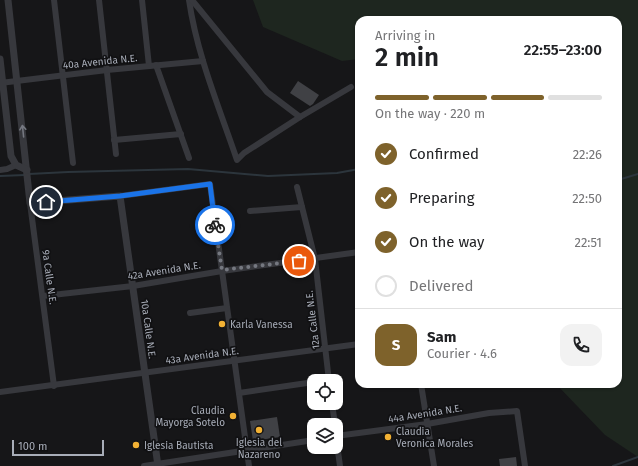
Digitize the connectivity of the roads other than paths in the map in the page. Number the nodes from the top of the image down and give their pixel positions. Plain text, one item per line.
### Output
1 (8, 0) edge
2 (54, 0) edge
3 (99, 0) edge
4 (142, 0) edge
5 (189, 0) edge
6 (192, 0) edge
7 (0, 59) edge
8 (203, 61) junction
9 (156, 65) junction
10 (149, 66) junction
11 (107, 70) junction
12 (62, 75) junction
13 (17, 80) junction
14 (1, 83) edge
15 (351, 88) dead end
16 (300, 117) junction
17 (181, 134) junction
18 (114, 140) junction
19 (116, 154) dead end
20 (189, 158) dead end
21 (73, 163) dead end
22 (16, 165) junction
23 (0, 170) edge
24 (27, 173) junction
25 (297, 187) dead end
26 (120, 196) junction
27 (30, 203) junction
28 (302, 207) junction
29 (250, 211) dead end
30 (355, 253) edge
31 (315, 259) junction
32 (222, 270) junction
33 (133, 286) junction
34 (43, 296) junction
35 (227, 308) junction
36 (190, 313) dead end
37 (355, 344) edge
38 (325, 348) junction
39 (234, 361) junction
40 (145, 373) junction
41 (328, 374) edge
42 (307, 383) edge
43 (54, 386) junction
44 (422, 388) edge
45 (0, 392) edge
46 (239, 393) junction
47 (427, 424) junction
48 (343, 435) edge
49 (307, 441) edge
50 (247, 451) junction
51 (338, 454) edge
52 (157, 465) edge
53 (144, 466) edge
54 (249, 466) edge
55 (340, 466) edge
56 (434, 466) edge
57 (525, 466) edge

1 - 13 street, 9a Calle N.E.
2 - 12 street
3 - 11 street
4 - 10 street
5 - 8 street
6 - 16 street
7 - 14 street
8 - 9 street, 40a Avenida N.E.
8 - 16 street
9 - 10 street, 40a Avenida N.E.
9 - 17 street
10 - 11 street, 40a Avenida N.E.
11 - 12 street, 40a Avenida N.E.
11 - 18 street
12 - 13 street, 40a Avenida N.E.
12 - 21 street
13 - 14 street, 40a Avenida N.E.
24 -> 13 street, 9a Calle N.E.
14 - 22 street
15 - 16 street
17 - 18 street
17 - 20 street
18 - 19 street
22 - 23 street
22 - 24 street
24 - 27 street, 9a Calle N.E.
25 - 28 street, 12a Calle N.E.
26 - 27 street
26 - 32 street
26 - 33 street, 10a Calle N.E.
27 - 34 street, 9a Calle N.E.
28 - 29 street
28 - 31 street, 12a Calle N.E.
30 - 31 street, 42a Avenida N.E.
31 - 32 street, 42a Avenida N.E.
31 - 38 street, 12a Calle N.E.
32 - 33 street, 42a Avenida N.E.
32 - 35 street
33 - 34 street, 42a Avenida N.E.
33 - 40 street, 10a Calle N.E.
34 - 43 street, 9a Calle N.E.
35 - 36 street
35 - 39 street
37 - 38 street, 43a Avenida N.E.
38 - 39 street, 43a Avenida N.E.
38 - 41 street, 12a Calle N.E.
39 - 40 street, 43a Avenida N.E.
39 - 46 street
40 - 43 street, 43a Avenida N.E.
40 - 52 street, 10a Calle N.E.
42 - 46 street
43 - 45 street, 43a Avenida N.E.
44 - 47 street
46 - 50 street
47 - 48 street, 44a Avenida N.E.
47 - 56 street
47 - 57 street, 44a Avenida N.E.
49 - 50 street
50 - 52 street
50 - 54 street
51 - 55 street
52 - 53 street

